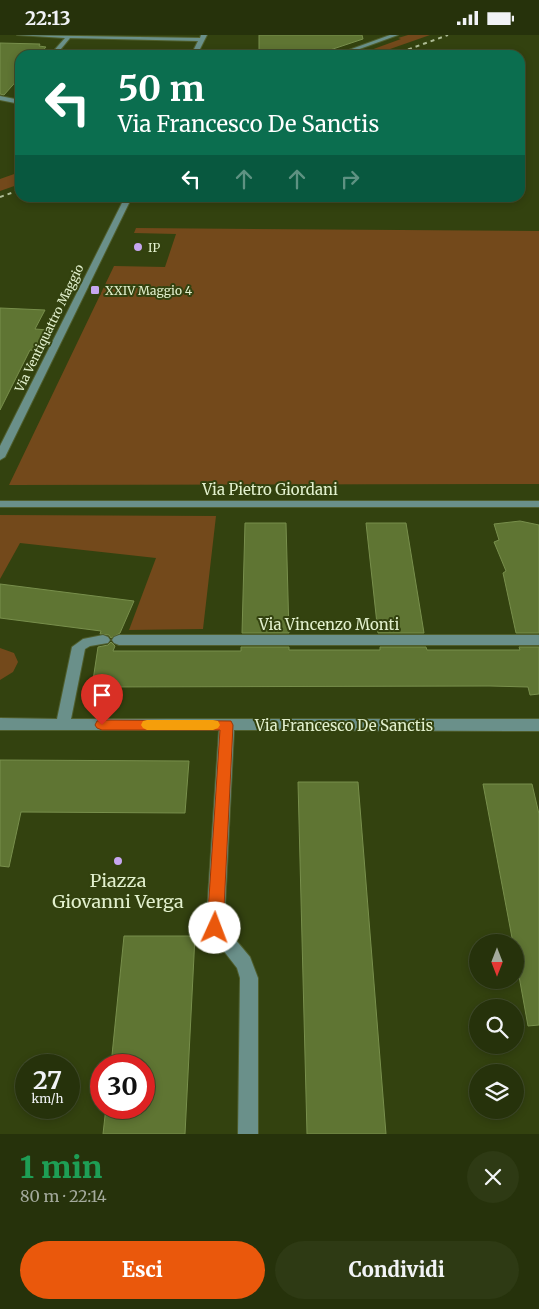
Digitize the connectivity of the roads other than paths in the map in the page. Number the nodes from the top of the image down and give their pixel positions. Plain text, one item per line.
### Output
1 (20, 35) edge
2 (395, 35) edge
3 (69, 37) junction
4 (203, 37) edge
5 (57, 50) edge
6 (196, 50) edge
7 (352, 50) edge
8 (0, 98) edge
9 (15, 98) edge
10 (13, 100) joint
11 (120, 202) edge
12 (126, 202) edge
13 (108, 236) junction
14 (0, 457) edge
15 (0, 504) edge
16 (539, 504) edge
17 (103, 640) dead end
18 (119, 640) dead end
19 (539, 640) edge
20 (0, 724) edge
21 (62, 725) junction
22 (227, 725) junction
23 (539, 725) edge
24 (248, 1134) edge

1 - 3 street
2 - 7 street
3 - 4 street
3 - 5 street
4 - 6 street
8 - 10 street
9 - 10 street
11 - 13 street, Via Ventiquattro Maggio
12 - 13 street, Via Ventiquattro Maggio
13 - 14 street, Via Ventiquattro Maggio
15 - 16 street, Via Pietro Giordani
17 - 21 street
18 - 19 street, Via Vincenzo Monti
20 - 21 street, Via Francesco De Sanctis
21 - 22 street, Via Francesco De Sanctis
22 - 23 street, Via Francesco De Sanctis
22 - 24 street

